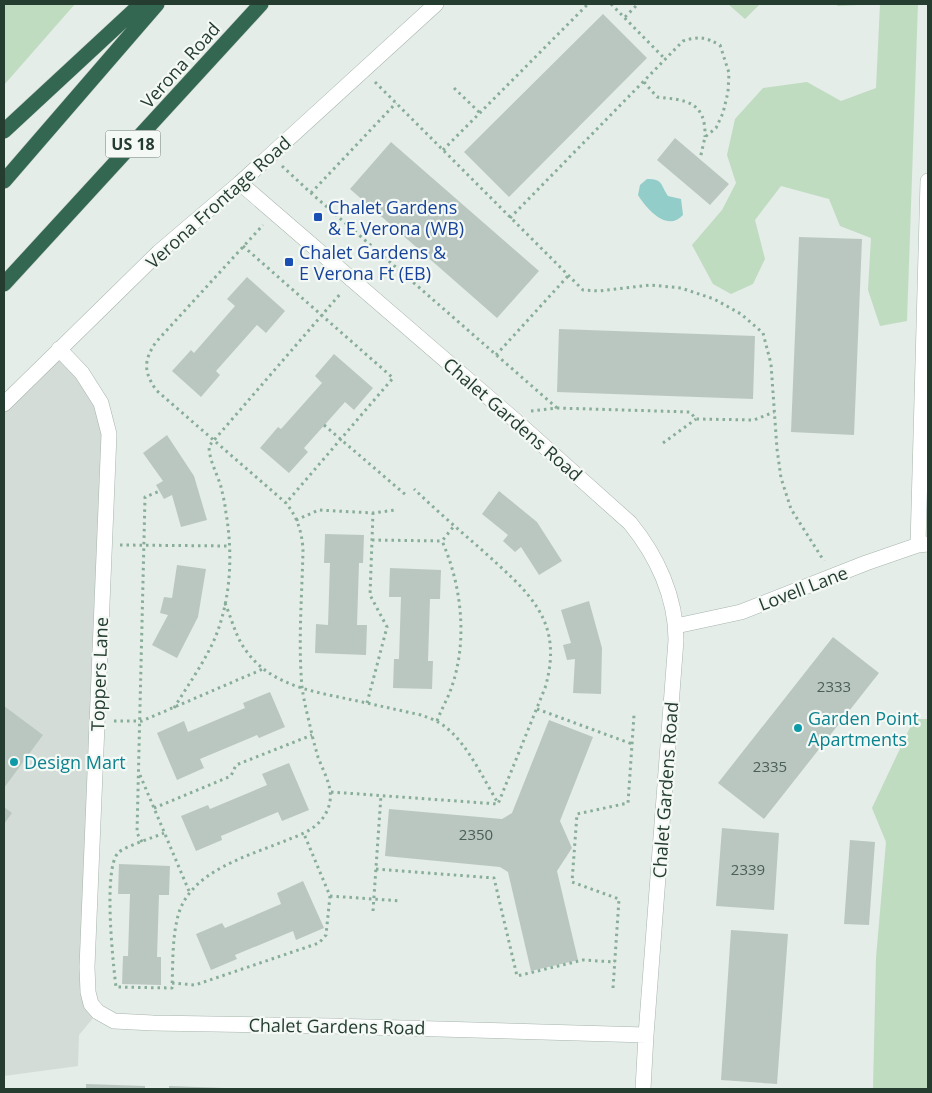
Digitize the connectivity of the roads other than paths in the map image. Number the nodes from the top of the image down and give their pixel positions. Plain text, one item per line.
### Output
1 (141, 4) edge
2 (157, 4) edge
3 (262, 4) edge
4 (436, 4) edge
5 (4, 131) edge
6 (4, 181) edge
7 (928, 181) edge
8 (240, 183) junction
9 (28, 259) junction
10 (4, 284) edge
11 (4, 291) edge
12 (60, 349) junction
13 (925, 391) edge
14 (4, 404) edge
15 (923, 545) edge
16 (676, 626) junction
17 (98, 1012) joint
18 (646, 1035) junction
19 (643, 1089) edge

1 - 5 highway
2 - 6 highway
3 - 9 highway, Verona Road / US 18
4 - 8 street, Verona Frontage Road
7 - 13 street
8 - 12 street, Verona Frontage Road
8 - 16 street, Chalet Gardens Road
9 - 10 highway, Verona Road / US 18
9 - 11 highway
12 - 14 street, Verona Frontage Road
12 - 17 street, Toppers Lane
13 - 15 street
15 - 16 street, Lovell Lane
16 - 18 street, Chalet Gardens Road
17 - 18 street, Chalet Gardens Road
18 - 19 street

